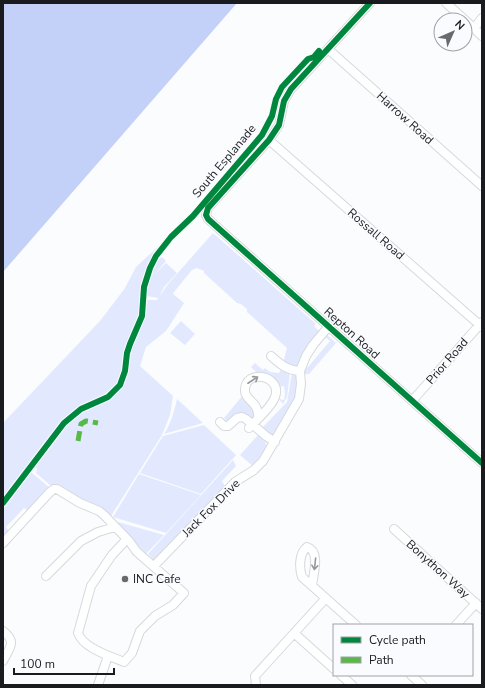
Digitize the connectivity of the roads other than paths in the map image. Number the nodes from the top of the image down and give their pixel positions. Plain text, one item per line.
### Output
1 (370, 3) edge
2 (446, 3) edge
3 (456, 12) edge
4 (482, 18) edge
5 (474, 28) joint
6 (482, 36) edge
7 (328, 49) junction
8 (269, 140) junction
9 (482, 186) edge
10 (481, 325) edge
11 (329, 326) junction
12 (271, 356) dead end
13 (300, 371) junction
14 (412, 401) junction
15 (258, 417) junction
16 (220, 422) dead end
17 (250, 426) junction
18 (275, 442) junction
19 (482, 463) edge
20 (116, 527) junction
21 (394, 529) dead end
22 (127, 539) junction
23 (3, 543) edge
24 (154, 566) junction
25 (46, 576) dead end
26 (312, 586) dead end
27 (326, 598) junction
28 (479, 606) edge
29 (355, 624) edge
30 (457, 624) edge
31 (3, 630) edge
32 (294, 633) junction
33 (108, 656) junction
34 (3, 661) edge
35 (333, 668) edge
36 (342, 676) edge
37 (412, 676) edge
38 (254, 684) edge
39 (98, 685) edge
40 (352, 685) edge
41 (421, 685) edge

1 - 7 street
2 - 3 street
4 - 5 street
5 - 6 street
7 - 8 street
7 - 9 street, Harrow Road
8 - 10 street, Rossall Road
8 - 11 street, Repton Road
10 - 14 street, Prior Road
11 - 13 street, Jack Fox Drive
11 - 14 street, Repton Road
12 - 13 street
13 - 18 street, Jack Fox Drive
14 - 19 street, Repton Road
15 -> 15 street
15 - 17 street
16 - 17 street
17 - 18 street
18 - 24 street, Jack Fox Drive
20 - 22 street
20 - 23 street
20 - 25 street
21 - 28 street, Bonython Way
22 - 24 street
22 - 33 street
24 - 33 street
26 - 27 street
27 - 29 street
27 - 32 street
28 - 30 street
31 - 34 street
32 - 35 street
32 - 38 street
33 - 39 street
36 - 40 street
37 - 41 street

